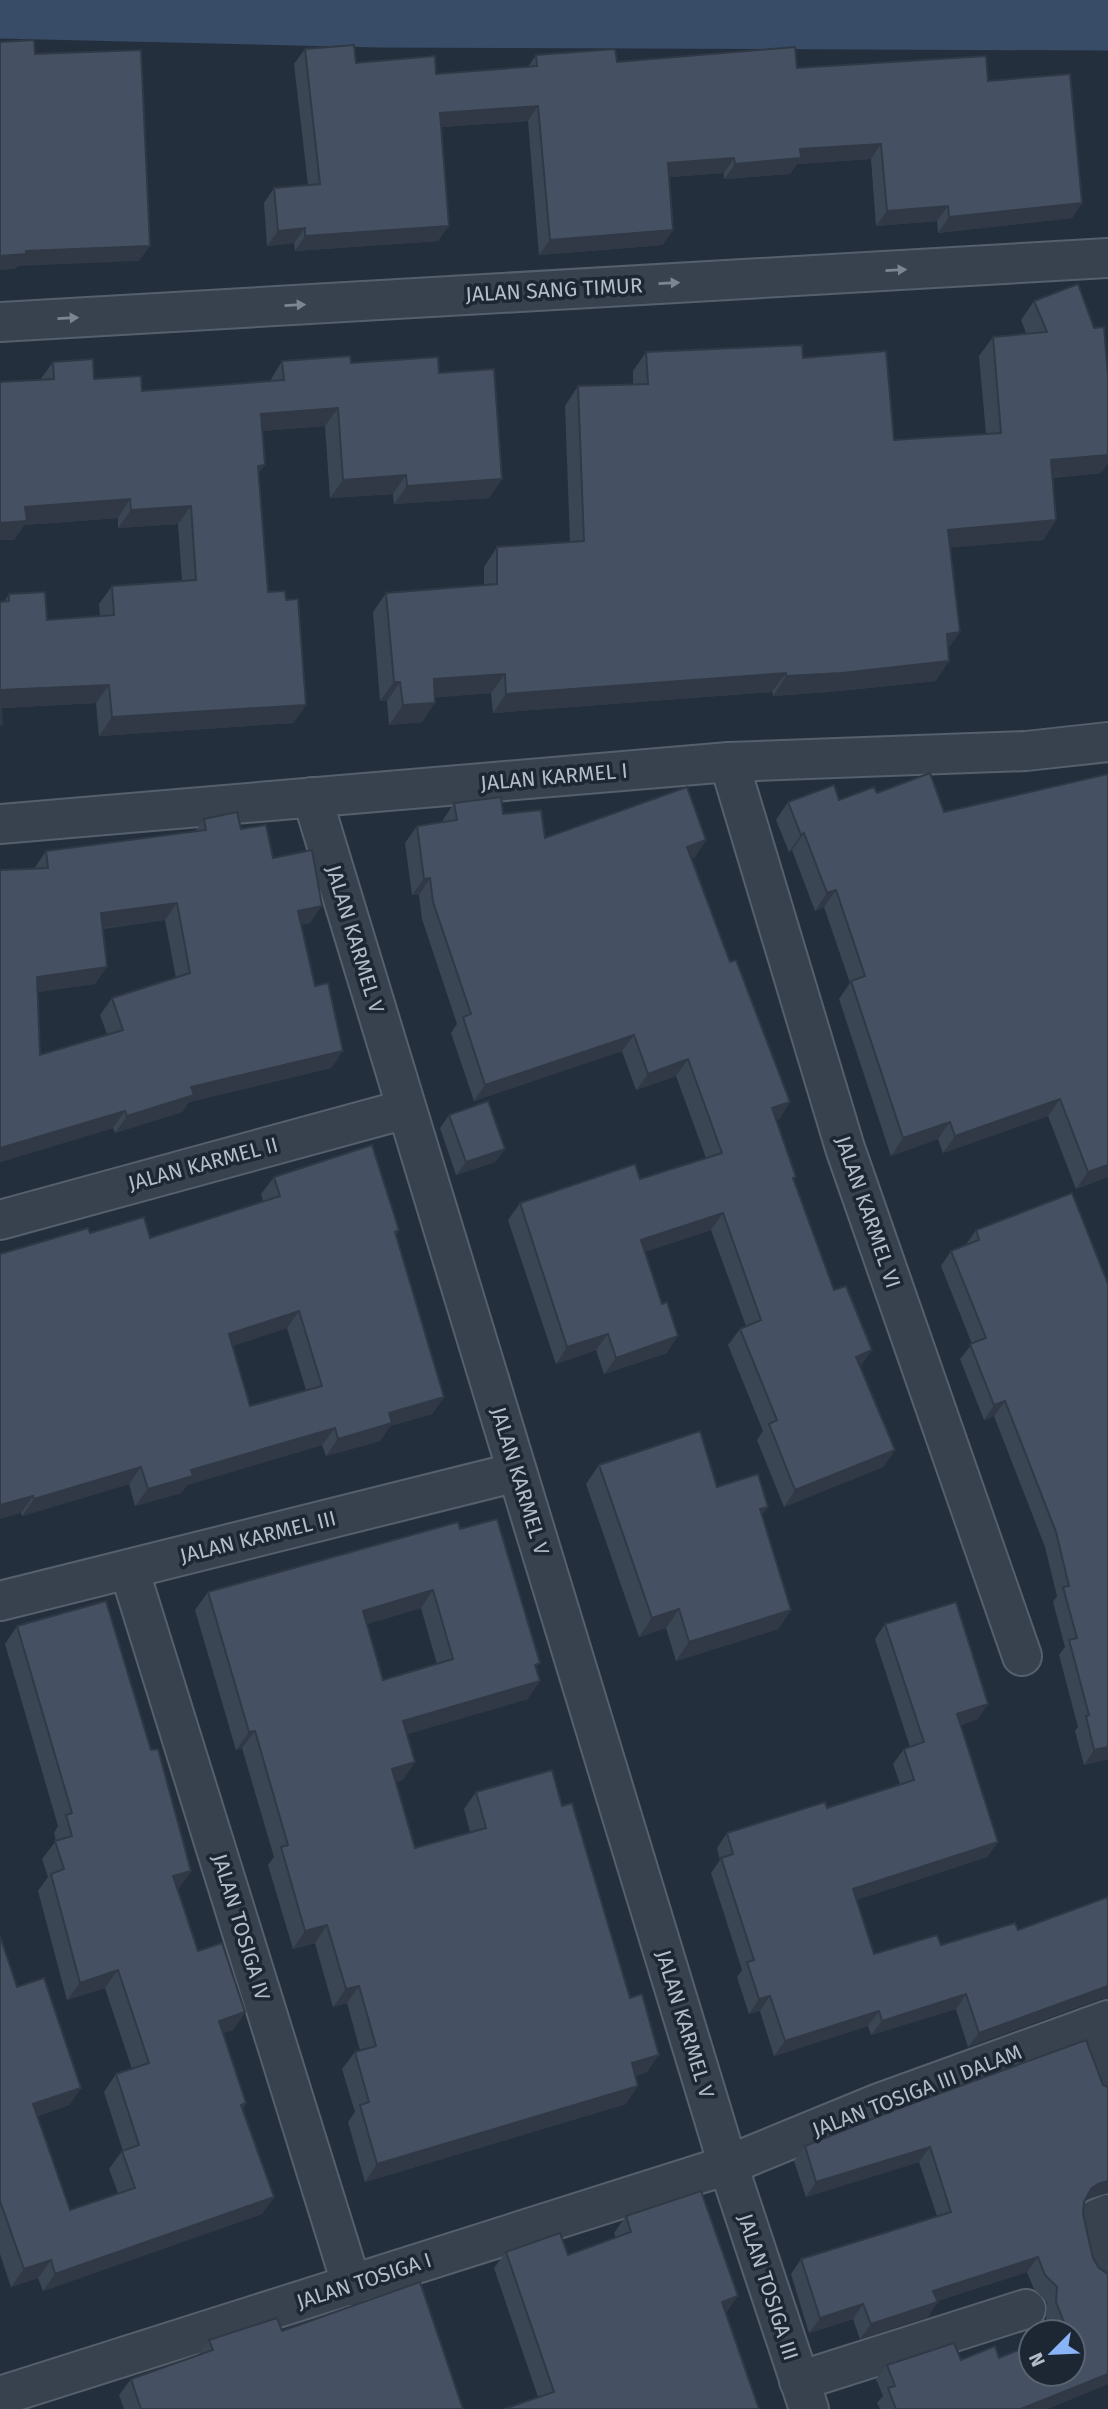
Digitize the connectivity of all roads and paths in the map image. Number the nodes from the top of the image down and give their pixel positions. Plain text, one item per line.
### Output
1 (1108, 258) edge
2 (0, 321) edge
3 (1108, 742) edge
4 (729, 762) junction
5 (312, 797) junction
6 (0, 824) edge
7 (406, 1109) junction
8 (0, 1220) edge
9 (517, 1472) junction
10 (129, 1569) junction
11 (0, 1601) edge
12 (1022, 1656) dead end
13 (1099, 2024) edge
14 (1108, 2084) edge
15 (728, 2165) junction
16 (1108, 2214) edge
17 (1104, 2268) edge
18 (352, 2286) junction
19 (1026, 2309) dead end
20 (804, 2395) edge
21 (0, 2396) edge

2 -> 1 street, JALAN SANG TIMUR
3 - 4 street, JALAN KARMEL I
4 - 5 street, JALAN KARMEL I
4 - 12 street, JALAN KARMEL VI
5 - 6 street, JALAN KARMEL I
5 - 7 street, JALAN KARMEL V
7 - 8 street, JALAN KARMEL II
7 - 9 street, JALAN KARMEL V
9 - 10 street, JALAN KARMEL III
9 - 15 street, JALAN KARMEL V
10 - 11 street, JALAN KARMEL III
10 - 18 street, JALAN TOSIGA IV
13 - 14 street
13 - 15 street, JALAN TOSIGA III DALAM
15 - 18 street, JALAN TOSIGA I
15 - 20 street, JALAN TOSIGA III
16 - 17 street
18 - 21 street, JALAN TOSIGA I
19 - 20 street

